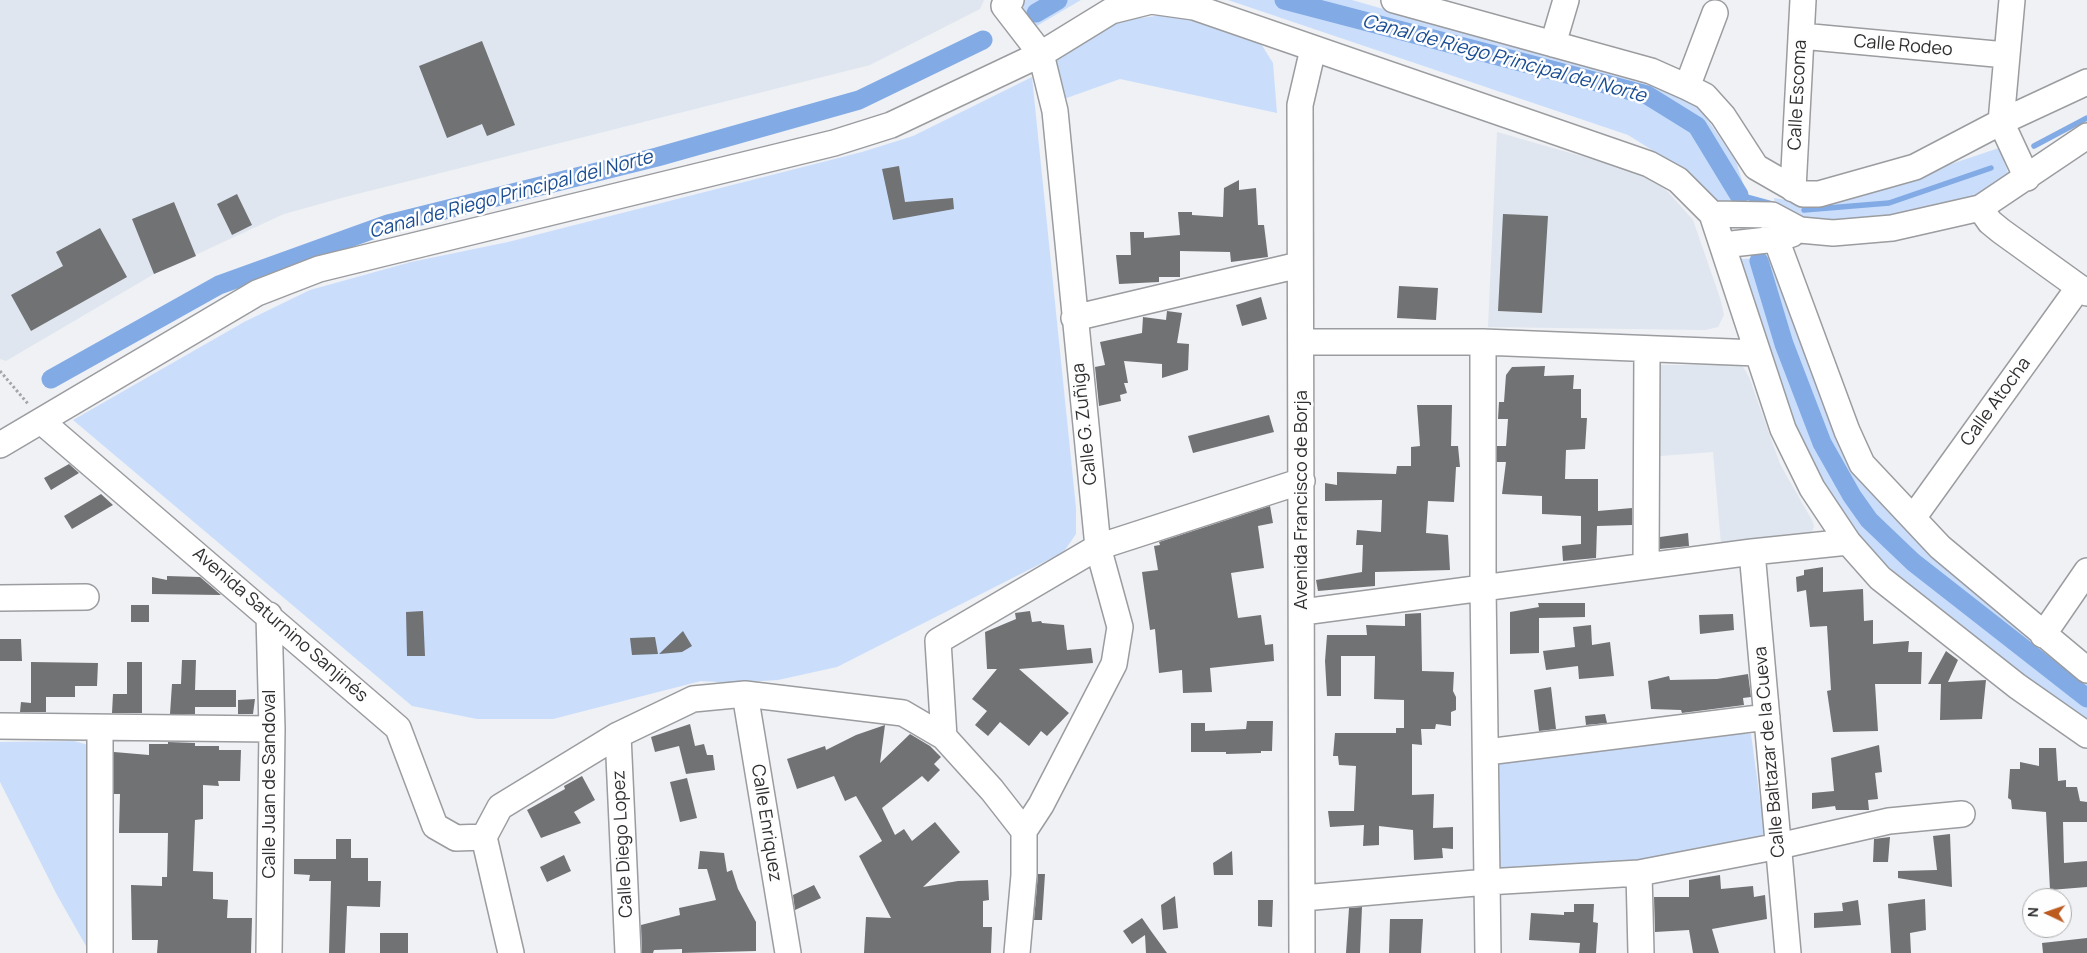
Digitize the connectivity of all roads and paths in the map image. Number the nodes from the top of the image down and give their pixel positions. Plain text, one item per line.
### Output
1 (1394, 0) edge
2 (1566, 0) edge
3 (1803, 0) edge
4 (2012, 0) edge
5 (1007, 3) edge
6 (1716, 13) dead end
7 (1801, 36) junction
8 (1553, 44) junction
9 (1313, 49) junction
10 (1041, 54) junction
11 (2006, 55) junction
12 (2087, 82) edge
13 (1688, 87) junction
14 (2001, 122) junction
15 (2087, 136) edge
16 (2028, 178) junction
17 (1793, 189) junction
18 (1980, 208) junction
19 (1712, 214) junction
20 (1774, 227) junction
21 (1723, 245) junction
22 (1299, 264) junction
23 (2083, 290) edge
24 (1074, 318) junction
25 (1301, 342) junction
26 (1483, 342) junction
27 (1647, 350) junction
28 (1756, 353) junction
29 (0, 371) edge
30 (41, 421) junction
31 (0, 445) edge
32 (1302, 481) junction
33 (1913, 518) junction
34 (1848, 542) junction
35 (1098, 547) junction
36 (1752, 552) junction
37 (1646, 565) junction
38 (2087, 571) edge
39 (1483, 586) junction
40 (86, 597) dead end
41 (0, 598) edge
42 (1303, 612) junction
43 (269, 615) junction
44 (2043, 635) junction
45 (2087, 670) edge
46 (745, 694) junction
47 (1767, 717) junction
48 (0, 726) edge
49 (100, 728) junction
50 (272, 730) junction
51 (618, 735) junction
52 (2087, 735) edge
53 (944, 737) junction
54 (1486, 752) junction
55 (1962, 814) dead end
56 (1024, 831) junction
57 (484, 837) junction
58 (1779, 846) junction
59 (1639, 873) junction
60 (1487, 882) junction
61 (1304, 898) junction
62 (100, 953) edge
63 (269, 953) edge
64 (512, 953) edge
65 (628, 953) edge
66 (788, 953) edge
67 (1017, 953) edge
68 (1302, 953) edge
69 (1488, 953) edge
70 (1641, 953) edge
71 (1788, 953) edge

1 - 8 street
2 - 8 street
3 - 7 street, Calle Escoma
4 - 11 street
5 - 10 street, Calle G. Zuñiga
6 - 13 street
7 - 11 street, Calle Rodeo
7 - 17 street, Calle Escoma
8 - 13 street
9 - 10 street
9 - 19 street
9 - 22 street, Avenida Francisco de Borja
10 - 24 street, Calle G. Zuñiga
10 - 30 street
11 - 14 street
12 - 14 street
13 - 17 street
14 - 16 street
14 - 17 street
15 - 16 street
16 - 18 street
18 - 20 street
18 - 23 street
19 - 20 street
19 - 21 street
20 - 21 street
20 - 33 street
21 - 28 street
22 - 24 street
22 - 25 street, Avenida Francisco de Borja
23 - 33 street, Calle Atocha
24 - 35 street, Calle G. Zuñiga
25 - 26 street
25 - 32 street, Avenida Francisco de Borja
26 - 27 street
26 - 39 street
27 - 28 street
27 - 37 street
28 - 34 street
29 - 30 path
30 - 31 street
30 - 43 street, Avenida Saturnino Sanjinés
32 - 35 street
32 - 42 street, Avenida Francisco de Borja
33 - 44 street
34 - 36 street
34 - 52 street
35 - 53 street
35 - 56 street, Calle G. Zuñiga
36 - 37 street
36 - 47 street, Calle Baltazar de la Cueva
37 - 39 street
38 - 44 street
39 - 42 street
39 - 54 street
40 - 41 street
42 - 61 street, Avenida Francisco de Borja
43 - 50 street, Calle Juan de Sandoval
43 - 57 street, Avenida Saturnino Sanjinés
44 - 45 street
46 - 51 street
46 - 53 street
46 - 66 street, Calle Enriquez
47 - 54 street
47 - 58 street, Calle Baltazar de la Cueva
48 - 49 street
49 - 50 street
49 - 62 street
50 - 63 street, Calle Juan de Sandoval
51 - 57 street
51 - 65 street, Calle Diego Lopez
53 - 56 street
54 - 60 street
55 - 58 street
56 - 67 street
57 - 64 street
58 - 59 street
58 - 71 street, Calle Baltazar de la Cueva
59 - 60 street
59 - 70 street
60 - 61 street
60 - 69 street
61 - 68 street, Avenida Francisco de Borja

